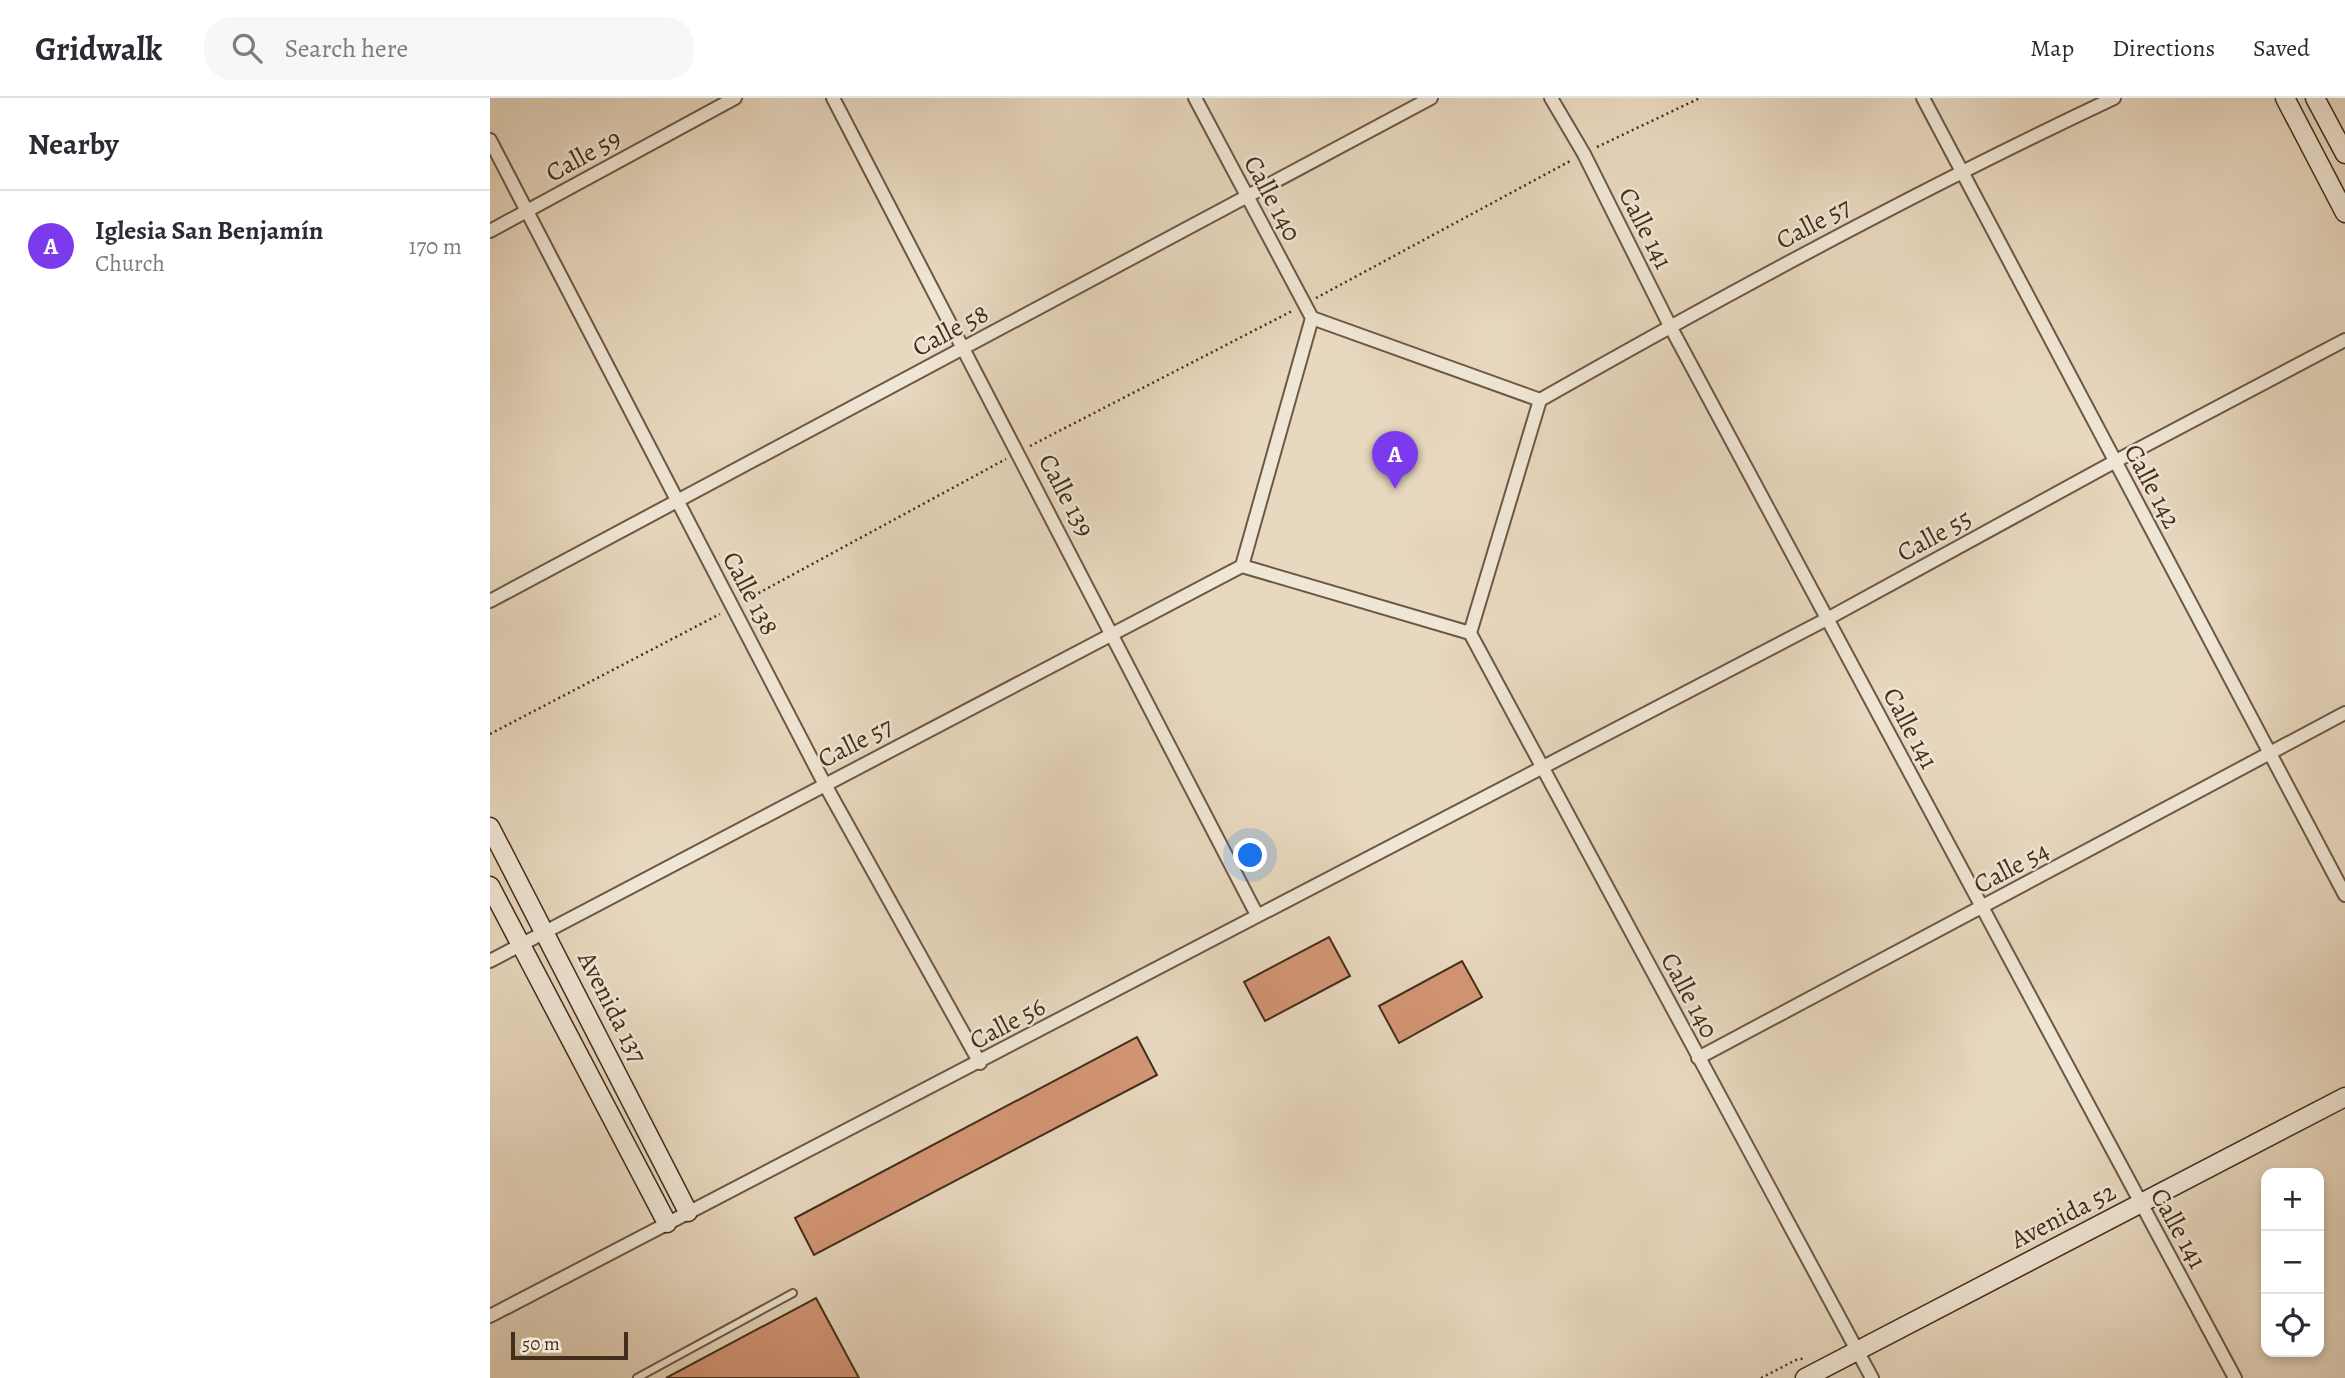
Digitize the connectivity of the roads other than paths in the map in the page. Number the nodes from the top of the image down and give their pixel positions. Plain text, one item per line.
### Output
1 (735, 98) edge
2 (833, 98) edge
3 (1195, 98) edge
4 (1430, 98) edge
5 (1551, 98) edge
6 (1923, 98) edge
7 (2114, 98) edge
8 (2285, 98) edge
9 (2315, 98) edge
10 (490, 141) edge
11 (2345, 154) edge
12 (1961, 170) junction
13 (1247, 197) junction
14 (528, 211) junction
15 (2345, 213) edge
16 (490, 231) edge
17 (1311, 318) junction
18 (1670, 326) junction
19 (2345, 340) edge
20 (964, 349) junction
21 (1539, 400) junction
22 (2114, 462) junction
23 (676, 502) junction
24 (1242, 566) junction
25 (490, 601) edge
26 (1827, 619) junction
27 (1470, 633) junction
28 (1114, 635) junction
29 (2345, 713) edge
30 (2269, 755) junction
31 (1544, 768) junction
32 (824, 783) junction
33 (490, 827) edge
34 (490, 886) edge
35 (2345, 895) edge
36 (1982, 908) junction
37 (1257, 915) junction
38 (545, 933) junction
39 (521, 946) junction
40 (490, 961) edge
41 (1698, 1058) junction
42 (980, 1063) junction
43 (2345, 1097) edge
44 (2140, 1205) junction
45 (688, 1212) junction
46 (667, 1223) junction
47 (793, 1293) dead end
48 (490, 1316) edge
49 (1857, 1351) junction
50 (637, 1378) edge
51 (1805, 1378) edge
52 (1872, 1378) edge
53 (2235, 1378) edge

1 - 14 street, Calle 59
2 - 20 street, Calle 139
3 - 13 street, Calle 140
4 - 13 street, Calle 58
5 - 18 street, Calle 141
6 - 12 street, Calle 142
7 - 12 street, Calle 57
8 - 15 main road
9 - 11 main road
10 - 14 street, Calle 138
12 - 18 street, Calle 57
12 - 22 street, Calle 142
13 - 17 street, Calle 140
13 - 20 street, Calle 58
14 - 16 street, Calle 59
14 - 23 street, Calle 138
17 - 21 street
17 - 24 street
18 - 21 street, Calle 57
18 - 26 street, Calle 141
19 - 22 street, Calle 55
20 - 23 street, Calle 58
20 - 28 street, Calle 139
21 - 27 street
22 - 26 street, Calle 55
22 - 30 street, Calle 142
23 - 25 street, Calle 58
23 - 32 street, Calle 138
24 - 27 street
24 - 28 street, Calle 57
26 - 31 street, Calle 55
26 - 36 street, Calle 141
27 - 31 street, Calle 140
28 - 32 street, Calle 57
28 - 37 street, Calle 139
29 - 30 street, Calle 54
30 - 35 street, Calle 142
30 - 36 street, Calle 54
31 - 37 street, Calle 56
31 - 41 street, Calle 140
32 - 38 street, Calle 57
32 - 42 street, Calle 138
33 - 38 main road, Avenida 137
34 - 39 main road, Avenida 137
36 - 41 street, Calle 54
36 - 44 street, Calle 141
37 - 42 street, Calle 56
38 - 39 street, Calle 57
38 - 45 main road, Avenida 137
39 - 40 street, Calle 57
39 - 46 main road, Avenida 137
41 - 49 street, Calle 140
42 - 45 street, Calle 56
43 - 44 main road, Avenida 52
44 - 49 main road, Avenida 52
44 - 53 street, Calle 141
45 - 46 street, Calle 56
46 - 48 street, Calle 56
47 - 50 lane
49 - 51 main road, Avenida 52
49 - 52 street, Calle 140

